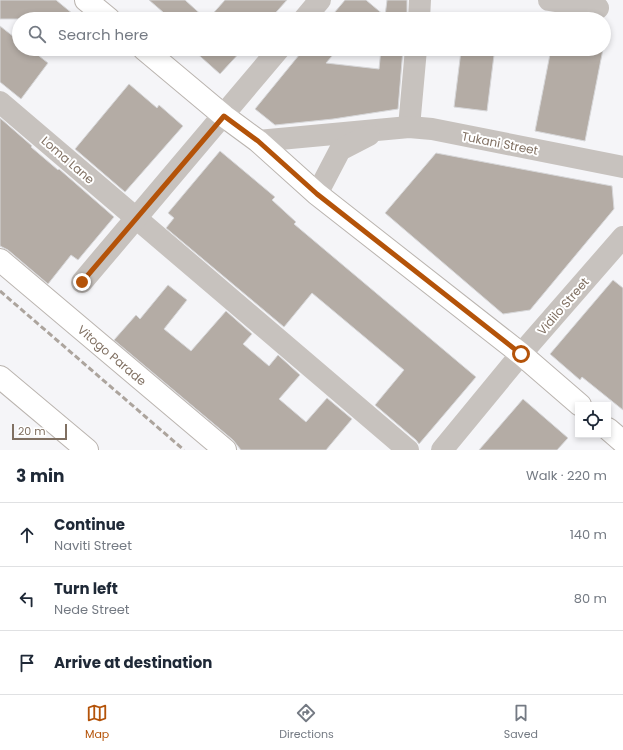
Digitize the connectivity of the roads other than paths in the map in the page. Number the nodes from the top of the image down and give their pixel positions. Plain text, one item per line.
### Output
1 (86, 0) edge
2 (320, 0) edge
3 (420, 0) edge
4 (549, 0) edge
5 (598, 8) dead end
6 (101, 12) edge
7 (310, 12) edge
8 (419, 12) edge
9 (152, 56) edge
10 (273, 56) edge
11 (415, 56) edge
12 (0, 102) edge
13 (224, 116) junction
14 (409, 127) junction
15 (377, 130) junction
16 (258, 141) junction
17 (623, 167) edge
18 (317, 194) junction
19 (136, 219) junction
20 (623, 237) edge
21 (0, 260) edge
22 (82, 282) dead end
23 (521, 354) junction
24 (0, 377) edge
25 (577, 402) edge
26 (611, 432) edge
27 (623, 442) edge
28 (87, 450) edge
29 (225, 450) edge
30 (408, 450) edge
31 (442, 450) edge

1 - 6 main road
2 - 7 street
3 - 8 street
4 - 5 street
9 - 13 main road
10 - 13 street
11 - 14 street
12 - 19 street, Loma Lane
13 - 16 main road
13 - 19 street
14 - 15 street, Tukani Street
14 - 17 street, Tukani Street
15 - 16 street, Tukani Street
15 - 18 street, Tukani Street
16 - 18 main road
18 - 23 main road
19 - 22 street
19 - 30 street, Loma Lane
20 - 23 street, Vidilo Street
21 - 29 main road, Vitogo Parade
23 - 25 main road
23 - 31 street, Vidilo Street
24 - 28 main road
26 - 27 main road

